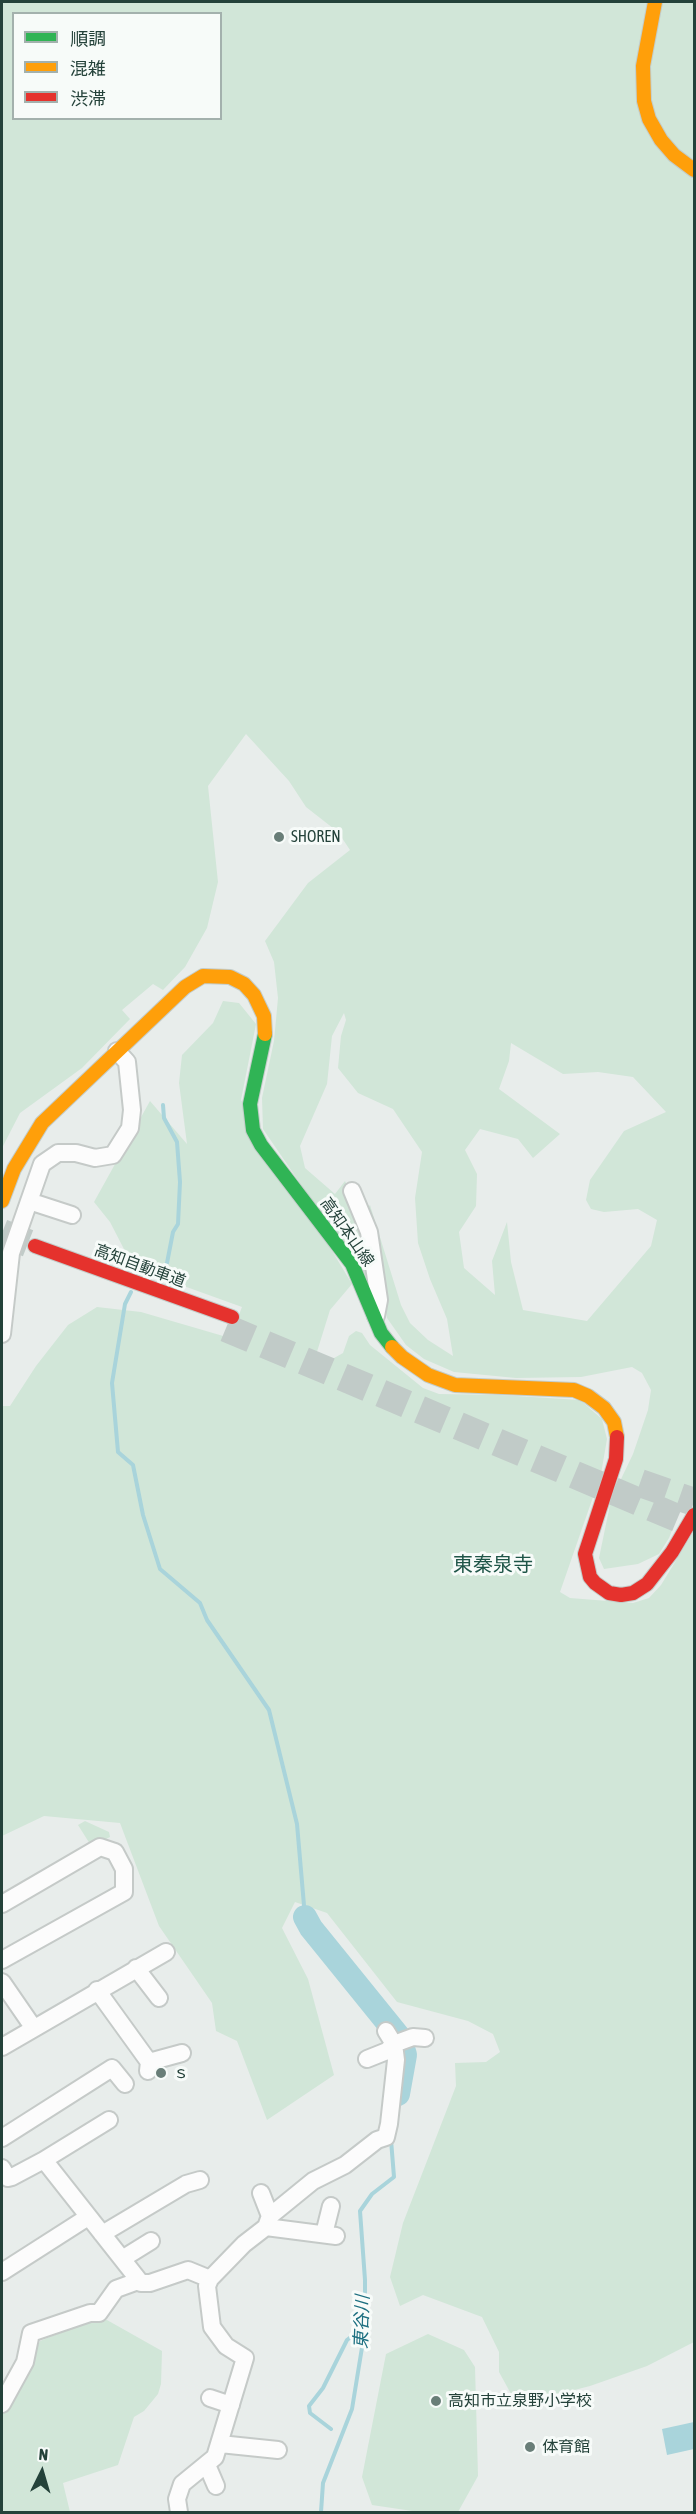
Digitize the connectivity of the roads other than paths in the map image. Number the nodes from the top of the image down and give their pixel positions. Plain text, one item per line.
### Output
1 (655, 2) edge
2 (694, 170) edge
3 (117, 1051) junction
4 (352, 1191) dead end
5 (2, 1201) edge
6 (29, 1201) junction
7 (72, 1215) dead end
8 (39, 1252) tunnel mouth
9 (375, 1320) junction
10 (229, 1323) tunnel mouth
11 (2, 1334) edge
12 (694, 1515) edge
13 (2, 1904) edge
14 (166, 1952) dead end
15 (2, 1960) edge
16 (136, 1968) junction
17 (2, 1982) edge
18 (97, 1990) junction
19 (159, 1998) dead end
20 (33, 2027) junction
21 (396, 2038) junction
22 (425, 2038) dead end
23 (2, 2047) edge
24 (182, 2053) dead end
25 (367, 2059) dead end
26 (125, 2084) dead end
27 (109, 2120) dead end
28 (2, 2138) edge
29 (44, 2160) junction
30 (2, 2168) edge
31 (200, 2180) dead end
32 (261, 2193) dead end
33 (331, 2206) dead end
34 (88, 2217) junction
35 (268, 2221) junction
36 (102, 2234) junction
37 (151, 2241) dead end
38 (122, 2259) junction
39 (2, 2272) edge
40 (210, 2279) junction
41 (138, 2281) junction
42 (210, 2398) dead end
43 (2, 2403) edge
44 (231, 2405) junction
45 (220, 2444) junction
46 (278, 2450) dead end
47 (207, 2465) junction
48 (216, 2486) dead end
49 (179, 2512) edge

1 - 2 main road
3 - 5 main road, 高知本山線
3 - 6 street
3 - 9 main road, 高知本山線
4 - 9 street
6 - 7 street
6 - 11 street
8 - 10 main road, 高知自動車道
9 - 12 main road, 高知本山線
13 - 15 street
14 - 16 street
16 - 18 street
16 - 19 street
17 - 20 street
18 - 20 street
18 - 24 street
20 - 23 street
21 - 22 street
21 - 25 street
21 - 35 street
26 - 28 street
27 - 29 street
29 - 30 street
29 - 34 street
31 - 36 street
32 - 35 street
33 - 35 street
34 - 36 street
34 - 39 street
35 - 40 street
36 - 38 street
37 - 38 street
38 - 41 street
40 - 41 street
40 - 44 street
41 - 43 street
42 - 44 street
44 - 45 street
45 - 46 street
45 - 47 street
47 - 48 street
47 - 49 street

